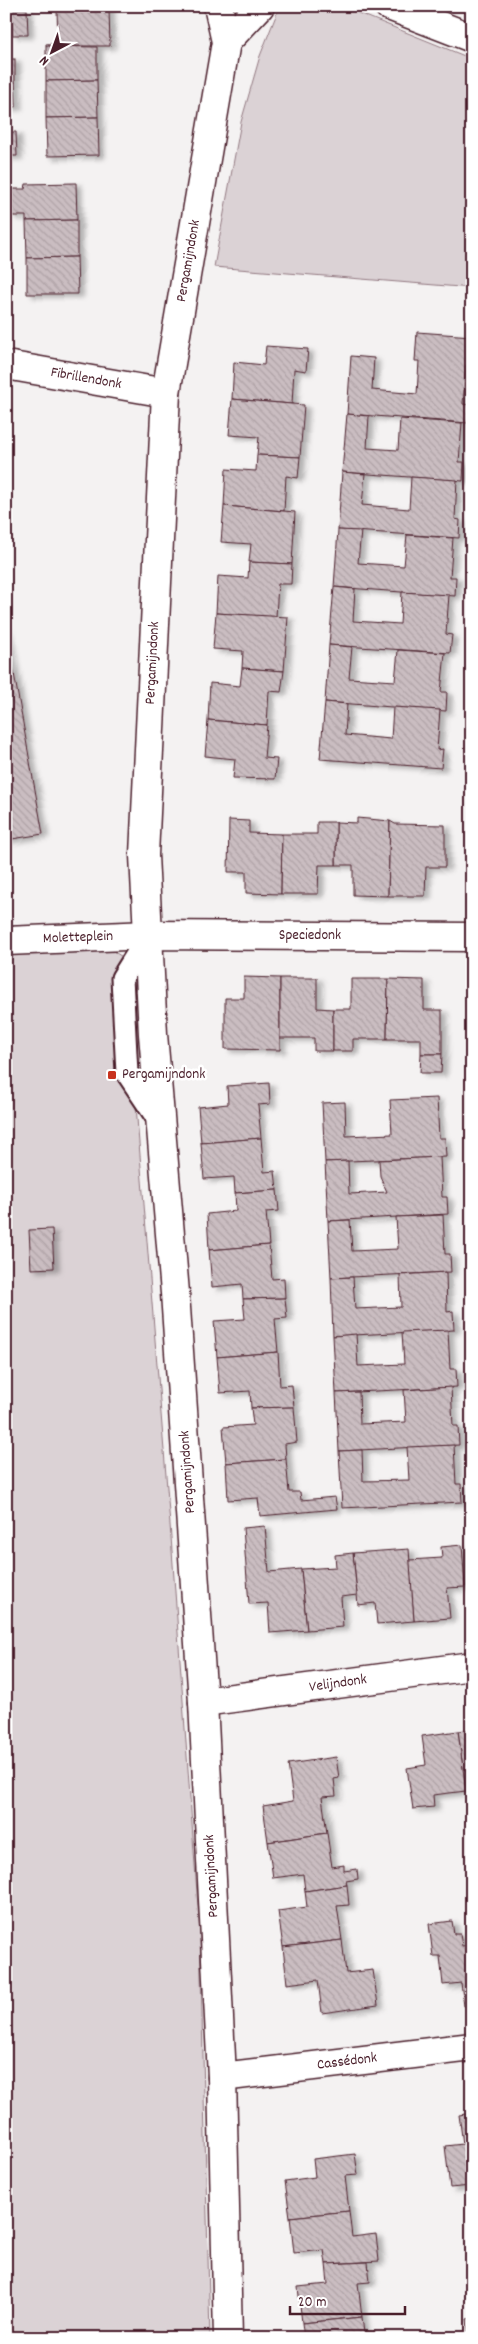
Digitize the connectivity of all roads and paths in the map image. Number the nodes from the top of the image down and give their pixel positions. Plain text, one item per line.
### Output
1 (218, 6) edge
2 (260, 6) edge
3 (389, 6) edge
4 (472, 38) edge
5 (226, 42) junction
6 (6, 364) edge
7 (166, 393) junction
8 (149, 935) junction
9 (472, 937) edge
10 (6, 941) edge
11 (472, 1666) edge
12 (204, 1702) junction
13 (472, 2047) edge
14 (222, 2078) junction
15 (228, 2338) edge

1 - 5 street, Pergamijndonk
2 - 5 street
3 - 4 street
5 - 7 street, Pergamijndonk
6 - 7 street, Fibrillendonk
7 - 8 street, Pergamijndonk
8 - 9 street, Speciedonk
8 - 10 street, Moletteplein
8 - 12 street, Pergamijndonk
11 - 12 street, Velijndonk
12 - 14 street, Pergamijndonk
13 - 14 street, Cassédonk
14 - 15 street, Pergamijndonk

